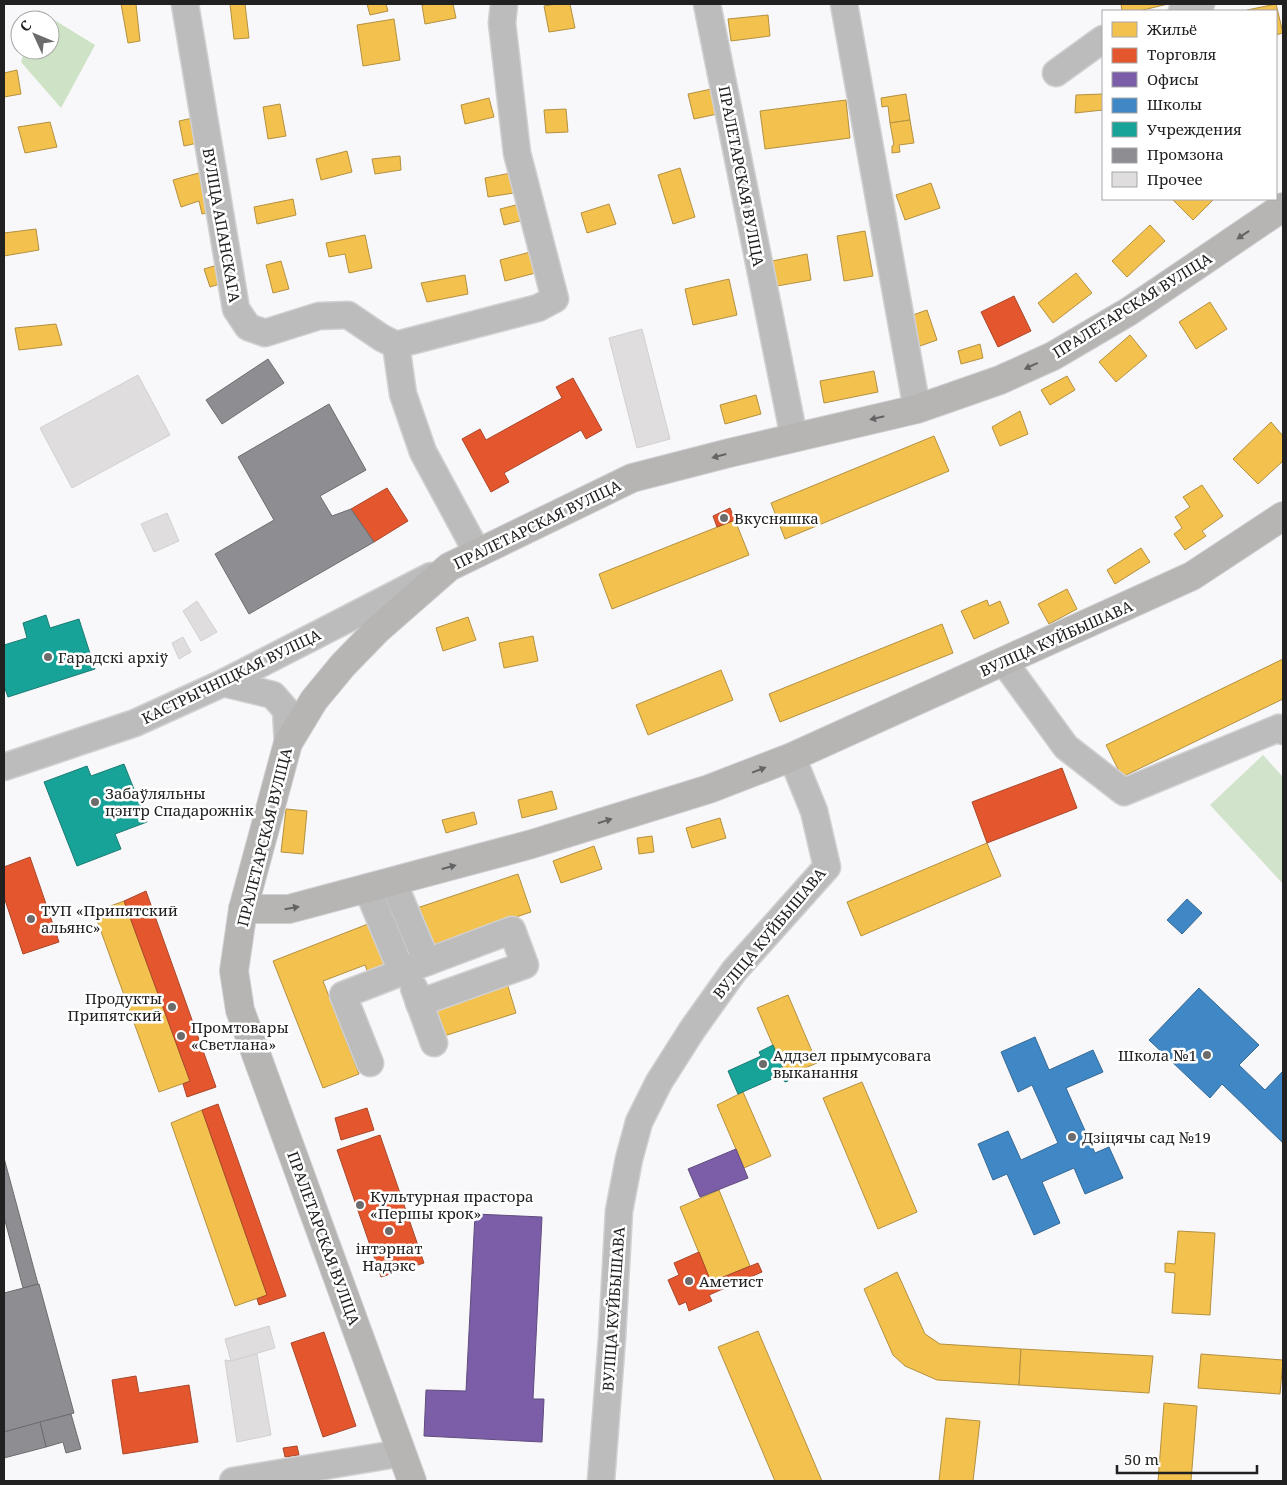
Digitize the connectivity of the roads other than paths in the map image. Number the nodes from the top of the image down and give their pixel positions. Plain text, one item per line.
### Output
1 (185, 4) edge
2 (504, 4) edge
3 (708, 4) edge
4 (844, 4) edge
5 (1202, 4) edge
6 (1185, 10) edge
7 (1102, 40) edge
8 (1056, 73) dead end
9 (1283, 207) edge
10 (396, 345) junction
11 (917, 408) junction
12 (794, 437) junction
13 (1283, 516) edge
14 (477, 552) junction
15 (449, 566) junction
16 (1004, 662) junction
17 (223, 683) junction
18 (1283, 731) edge
19 (288, 743) junction
20 (792, 757) junction
21 (4, 767) edge
22 (380, 885) junction
23 (243, 909) junction
24 (412, 968) junction
25 (419, 1004) junction
26 (434, 1043) dead end
27 (370, 1063) dead end
28 (402, 1453) junction
29 (233, 1481) edge
30 (412, 1481) edge
31 (601, 1481) edge

1 - 10 street, ВУЛІЦА АПАНСКАГА
2 - 10 street
3 - 12 street, ПРАЛЕТАРСКАЯ ВУЛІЦА
4 - 11 street
5 - 6 street
7 - 8 street
9 -> 11 main road, ПРАЛЕТАРСКАЯ ВУЛІЦА
10 - 14 street
11 -> 12 main road, ПРАЛЕТАРСКАЯ ВУЛІЦА
12 -> 14 main road, ПРАЛЕТАРСКАЯ ВУЛІЦА
13 - 16 main road, ВУЛІЦА КУЙБЫШАВА
14 - 15 main road, ПРАЛЕТАРСКАЯ ВУЛІЦА
15 - 17 street, КАСТРЫЧНІЦКАЯ ВУЛІЦА
15 - 19 main road, ПРАЛЕТАРСКАЯ ВУЛІЦА
16 - 18 street
16 - 20 main road, ВУЛІЦА КУЙБЫШАВА
17 - 19 street
17 - 21 street, КАСТРЫЧНІЦКАЯ ВУЛІЦА
19 - 23 main road, ПРАЛЕТАРСКАЯ ВУЛІЦА
22 -> 20 main road, ВУЛІЦА КУЙБЫШАВА
20 - 31 street, ВУЛІЦА КУЙБЫШАВА
23 -> 22 main road, ВУЛІЦА КУЙБЫШАВА
22 - 24 street
23 - 28 main road, ПРАЛЕТАРСКАЯ ВУЛІЦА
24 - 25 street
24 - 25 street
24 - 27 street
25 - 26 street
28 - 29 street
28 - 30 main road, ПРАЛЕТАРСКАЯ ВУЛІЦА

